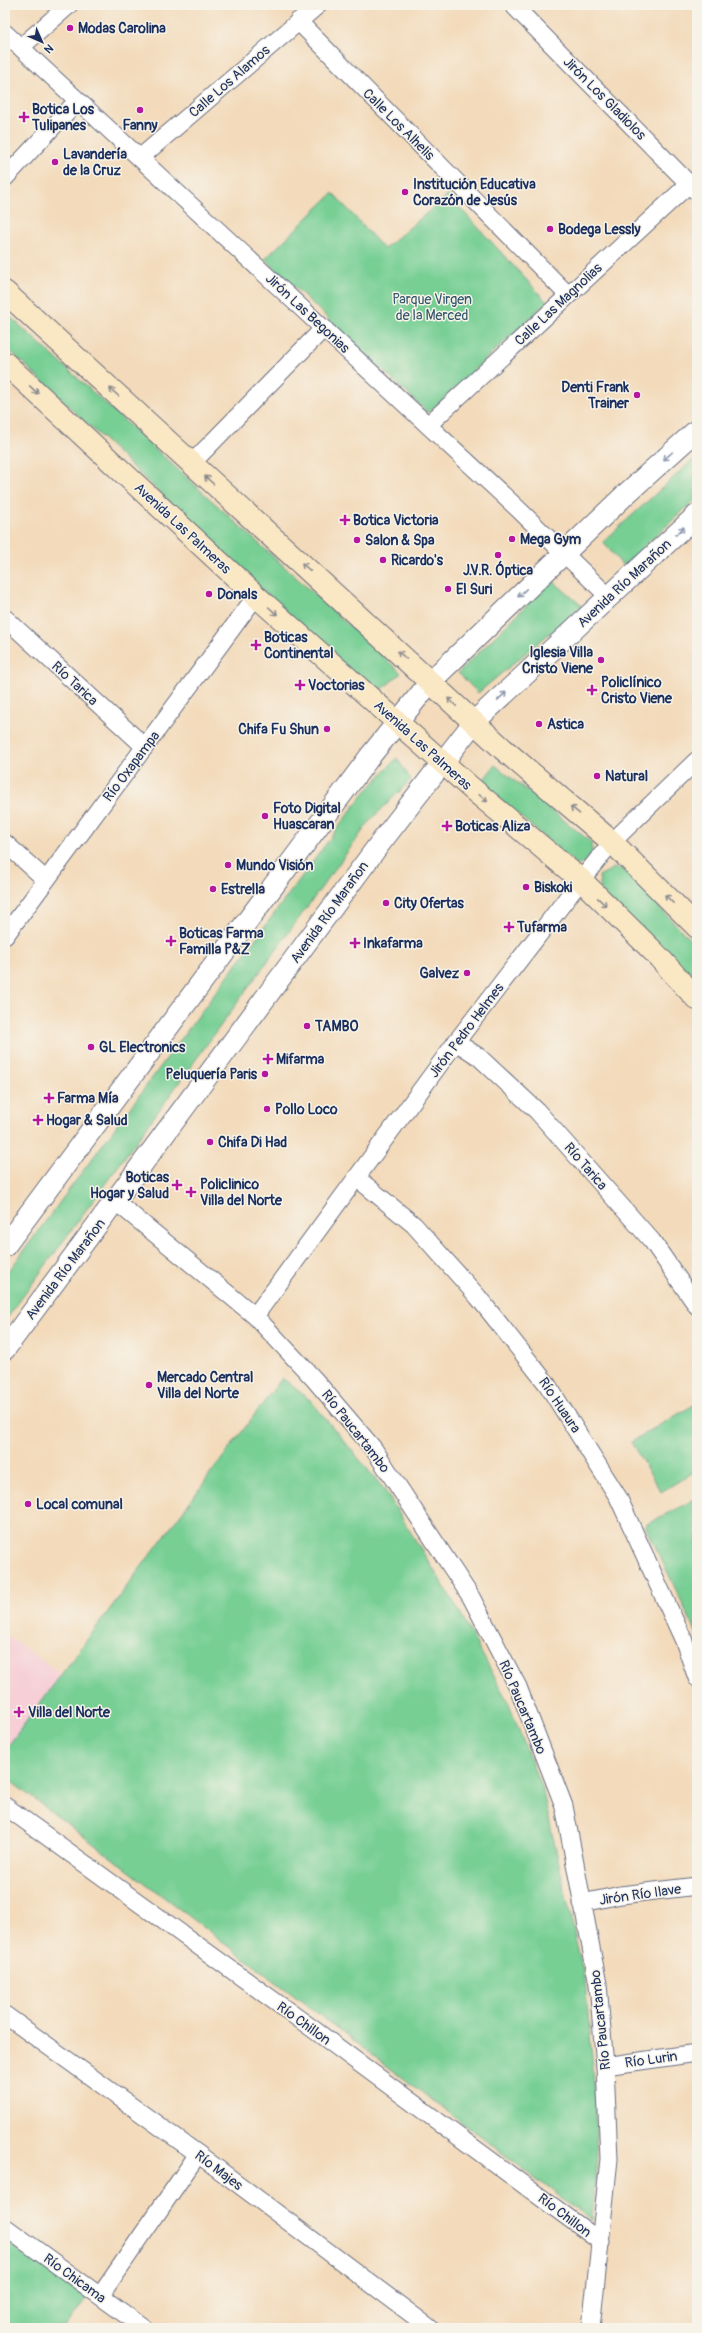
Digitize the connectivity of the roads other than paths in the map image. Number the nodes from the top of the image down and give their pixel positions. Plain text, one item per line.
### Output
1 (69, 5) edge
2 (318, 5) edge
3 (513, 5) edge
4 (298, 21) junction
5 (5, 33) edge
6 (21, 48) junction
7 (77, 101) junction
8 (141, 157) junction
9 (5, 178) edge
10 (693, 188) edge
11 (5, 292) edge
12 (568, 295) junction
13 (324, 328) junction
14 (5, 363) edge
15 (428, 425) junction
16 (697, 430) edge
17 (192, 463) junction
18 (697, 515) edge
19 (563, 554) junction
20 (256, 596) junction
21 (609, 597) junction
22 (5, 618) edge
23 (431, 681) junction
24 (397, 722) junction
25 (474, 722) junction
26 (145, 747) junction
27 (697, 760) edge
28 (443, 763) junction
29 (612, 842) junction
30 (5, 843) edge
31 (46, 880) junction
32 (581, 880) junction
33 (697, 927) edge
34 (5, 936) edge
35 (697, 999) edge
36 (456, 1042) junction
37 (357, 1178) junction
38 (115, 1202) junction
39 (5, 1246) edge
40 (697, 1306) edge
41 (255, 1316) junction
42 (5, 1349) edge
43 (697, 1678) edge
44 (5, 1806) edge
45 (697, 1886) edge
46 (582, 1903) junction
47 (5, 2015) edge
48 (697, 2053) edge
49 (605, 2066) junction
50 (198, 2154) junction
51 (5, 2227) edge
52 (601, 2242) junction
53 (100, 2296) junction
54 (144, 2328) edge
55 (430, 2328) edge
56 (591, 2328) edge

1 - 6 street
2 - 4 street, Calle Los Alamos
3 - 10 street, Jirón Los Gladiolos
4 - 8 street, Calle Los Alamos
4 - 12 street, Calle Los Alhelis
5 - 6 street, Jirón Las Begonias
6 - 7 street, Jirón Las Begonias
7 - 8 street, Jirón Las Begonias
7 - 9 street
8 - 13 street, Jirón Las Begonias
10 - 12 street, Calle Las Magnolias
17 -> 11 main road
12 - 15 street, Calle Las Magnolias
13 - 15 street, Jirón Las Begonias
13 - 17 street
14 -> 20 main road, Avenida Las Palmeras
15 - 19 street, Jirón Las Begonias
16 -> 19 street
23 -> 17 main road
21 -> 18 street, Avenida Río Marañon
19 - 21 street, Jirón Las Begonias
19 -> 23 street
20 -> 24 main road, Avenida Las Palmeras
20 - 26 street, Río Oxapampa
25 -> 21 street, Avenida Río Marañon
22 - 26 street, Río Tarica
23 - 24 street
25 -> 23 main road
24 - 28 main road, Avenida Las Palmeras
24 - 39 street
25 - 28 street, Avenida Río Marañon
29 -> 25 main road
26 - 31 street, Río Oxapampa
27 - 29 street, Jirón Pedro Helmes
28 -> 32 main road, Avenida Las Palmeras
28 - 38 street, Avenida Río Marañon
29 - 32 street, Jirón Pedro Helmes
33 -> 29 main road
30 - 31 street
31 - 34 street, Río Oxapampa
32 -> 35 main road, Avenida Las Palmeras
32 - 36 street, Jirón Pedro Helmes
36 - 37 street, Jirón Pedro Helmes
36 - 40 street, Río Tarica
37 - 41 street, Jirón Pedro Helmes
37 - 43 street, Río Huaura
38 - 41 street, Río Paucartambo
38 - 42 street, Avenida Río Marañon
41 - 46 street, Río Paucartambo
44 - 52 street, Río Chillon
45 - 46 street, Jirón Río Ilave
46 - 49 street, Río Paucartambo
47 - 50 street, Río Majes
48 - 49 street, Río Lurin
49 - 52 street, Río Paucartambo
50 - 53 street
50 - 55 street, Río Majes
51 - 53 street, Río Chicama
52 - 56 street, Río Paucartambo
53 - 54 street, Río Chicama

